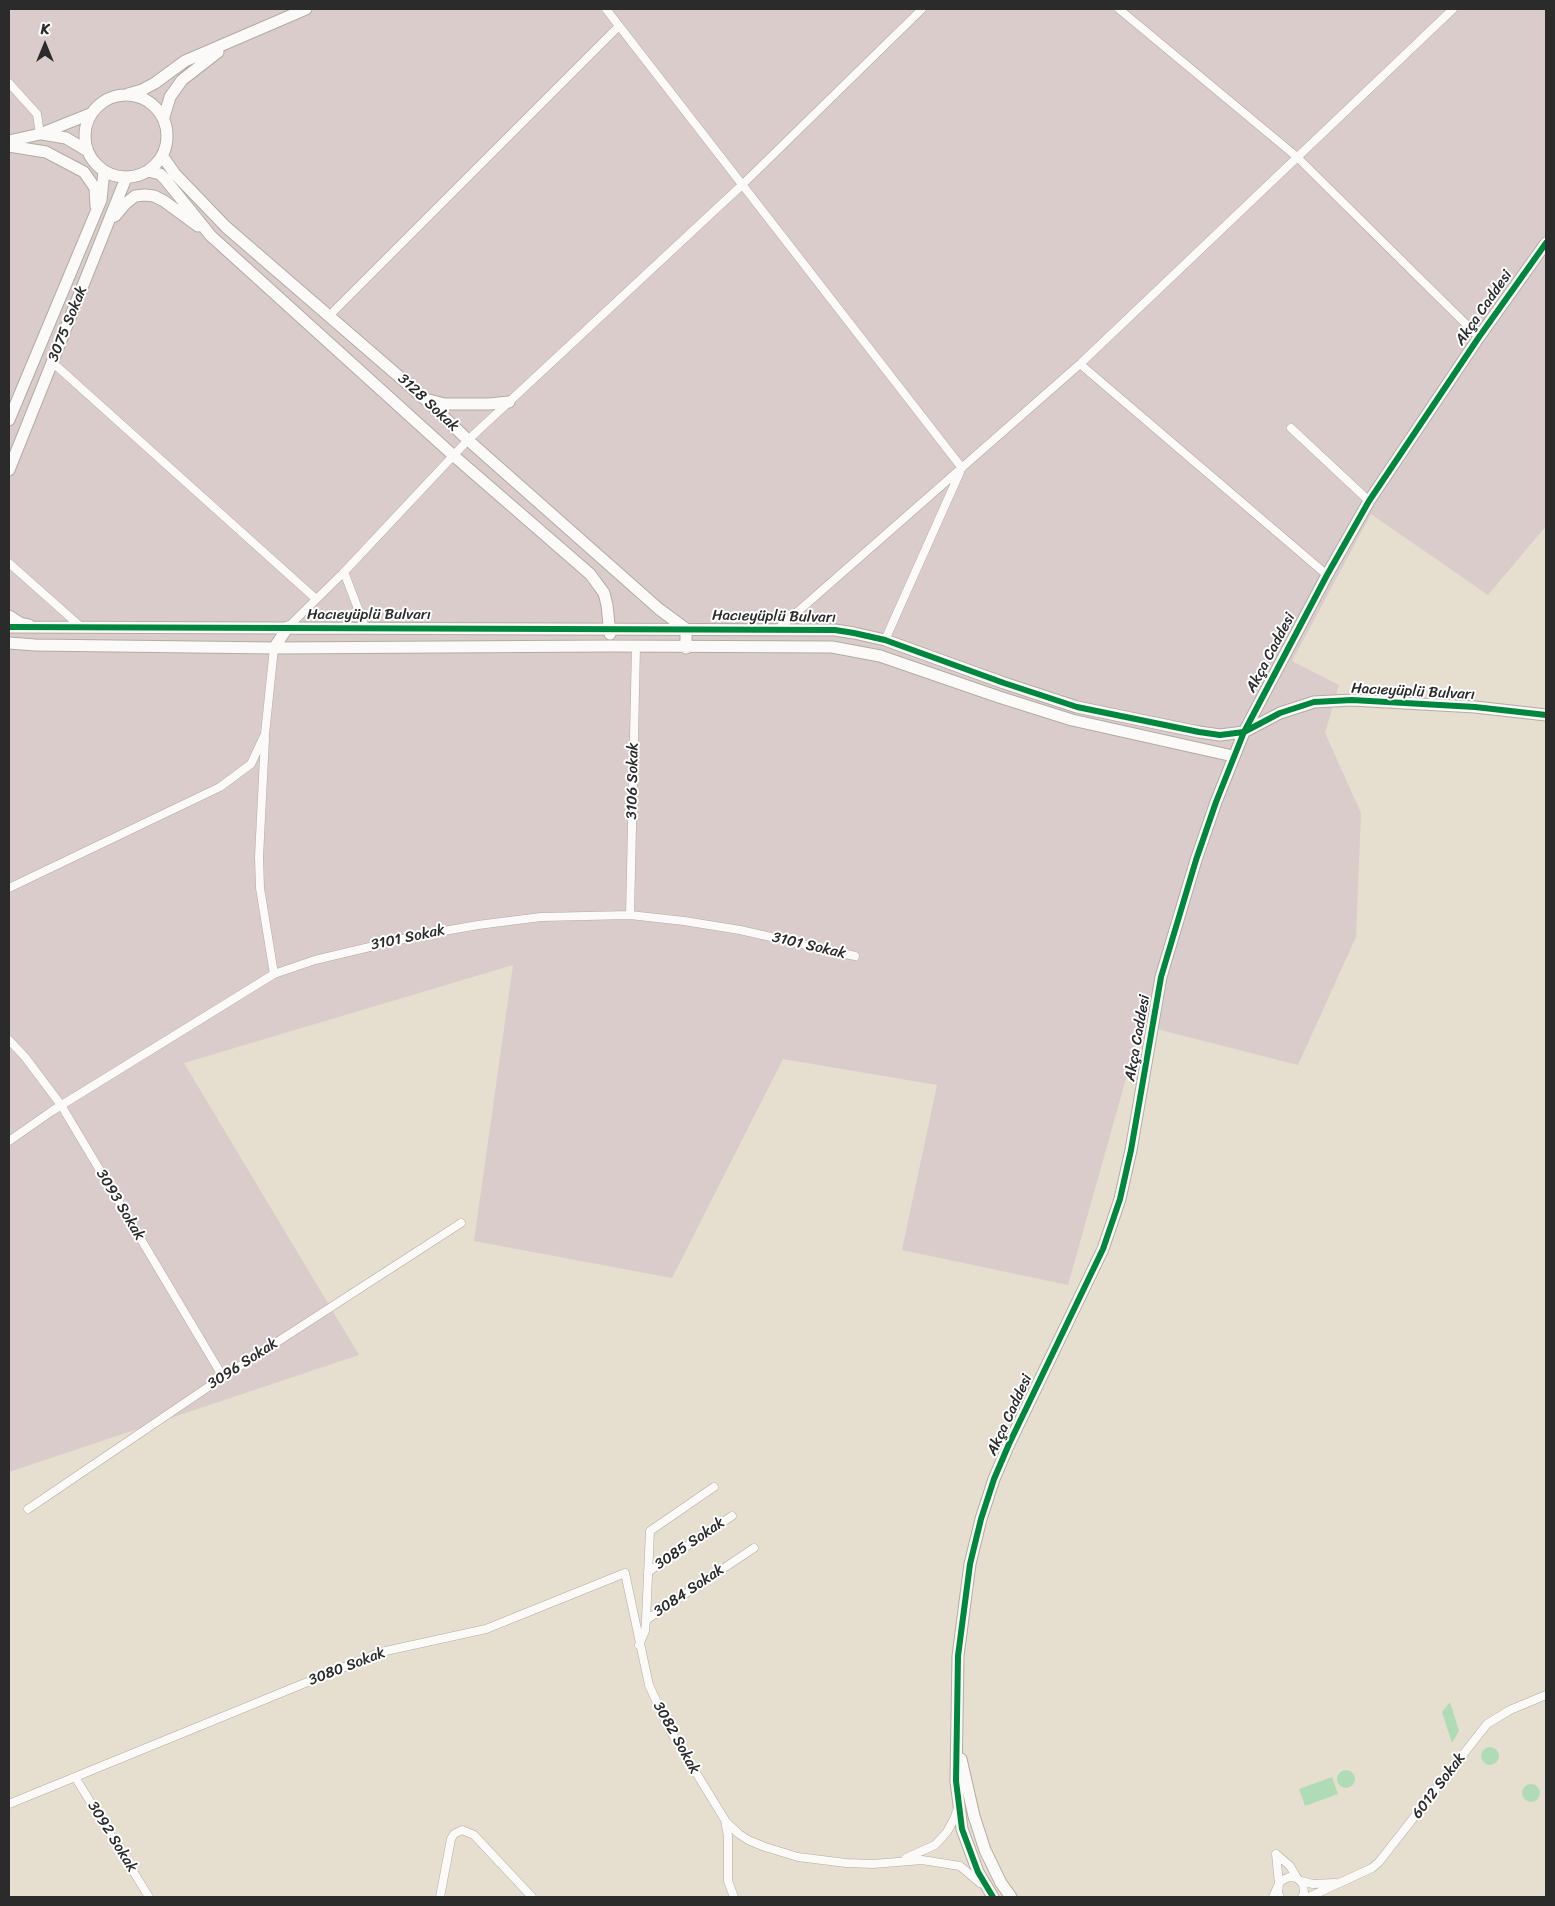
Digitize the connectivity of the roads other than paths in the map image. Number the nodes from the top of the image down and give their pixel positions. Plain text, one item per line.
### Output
1 (306, 9) edge
2 (606, 9) edge
3 (922, 9) edge
4 (1118, 9) edge
5 (1453, 9) edge
6 (619, 26) junction
7 (231, 42) junction
8 (9, 83) edge
9 (125, 94) junction
10 (90, 114) junction
11 (164, 117) junction
12 (40, 134) junction
13 (9, 141) edge
14 (9, 146) edge
15 (86, 150) junction
16 (163, 157) junction
17 (1297, 157) junction
18 (104, 171) junction
19 (148, 171) junction
20 (126, 178) junction
21 (742, 185) junction
22 (96, 211) junction
23 (107, 228) junction
24 (211, 236) junction
25 (1546, 243) edge
26 (329, 316) junction
27 (316, 330) junction
28 (1479, 337) junction
29 (52, 362) junction
30 (1080, 364) junction
31 (425, 398) junction
32 (509, 402) junction
33 (9, 420) edge
34 (1291, 428) dead end
35 (468, 440) junction
36 (454, 456) junction
37 (962, 468) junction
38 (9, 470) edge
39 (1369, 501) junction
40 (9, 563) edge
41 (344, 572) junction
42 (1327, 575) junction
43 (316, 599) junction
44 (9, 616) edge
45 (9, 627) edge
46 (41, 627) junction
47 (81, 627) junction
48 (288, 627) junction
49 (365, 627) junction
50 (610, 628) junction
51 (686, 628) junction
52 (778, 629) junction
53 (885, 640) junction
54 (9, 643) edge
55 (35, 645) junction
56 (611, 646) junction
57 (636, 647) junction
58 (9, 648) edge
59 (274, 648) junction
60 (686, 648) junction
61 (1078, 707) junction
62 (1546, 716) edge
63 (1072, 720) junction
64 (1244, 732) junction
65 (265, 734) junction
66 (1233, 756) junction
67 (9, 888) edge
68 (630, 915) junction
69 (855, 956) dead end
70 (274, 974) junction
71 (9, 1040) edge
72 (61, 1105) junction
73 (9, 1141) edge
74 (461, 1223) dead end
75 (223, 1377) junction
76 (714, 1487) dead end
77 (28, 1509) dead end
78 (732, 1516) dead end
79 (754, 1548) dead end
80 (648, 1572) junction
81 (625, 1573) joint
82 (646, 1620) junction
83 (639, 1645) junction
84 (1546, 1695) edge
85 (958, 1748) junction
86 (75, 1777) junction
87 (9, 1804) edge
88 (958, 1806) junction
89 (725, 1820) junction
90 (898, 1861) junction
91 (1299, 1879) junction
92 (1338, 1883) junction
93 (1279, 1884) junction
94 (990, 1894) edge
95 (149, 1897) edge
96 (440, 1897) edge
97 (532, 1897) edge
98 (734, 1897) edge
99 (1011, 1897) edge
100 (1273, 1897) edge
101 (1280, 1897) edge
102 (1302, 1897) edge
103 (1309, 1897) edge

1 - 7 street
2 - 6 street
3 - 21 street
4 - 17 street
5 - 17 street
6 - 21 street
6 - 26 street
7 - 9 street
7 - 11 street
8 - 12 street
9 - 10 street
9 - 11 street
10 - 12 street
10 - 15 street
11 - 16 street
12 - 13 street
12 - 15 street
14 - 22 street
15 - 18 street
16 - 19 street
16 - 26 street, 3128 Sokak
17 - 28 street
17 - 30 street
18 - 20 street
18 - 22 street, 3075 Sokak
19 - 20 street
19 - 24 street, 3128 Sokak
20 - 23 street, 3075 Sokak
21 - 32 street
21 - 37 street
22 - 33 street, 3075 Sokak
23 - 24 street, 3128 Sokak
23 - 29 street, 3075 Sokak
24 - 27 street, 3128 Sokak
25 - 28 street, Akça Caddesi
26 - 27 street
26 - 31 street, 3128 Sokak
27 - 36 street, 3128 Sokak
28 - 39 street, Akça Caddesi
29 - 38 street, 3075 Sokak
29 - 43 street
30 - 37 street
30 - 42 street
31 - 32 street
31 - 35 street, 3128 Sokak
32 - 35 street
34 - 39 street
35 - 36 street
35 - 51 street, 3128 Sokak
36 - 41 street
36 - 50 street, 3128 Sokak
37 - 52 street
37 - 53 street
39 - 42 street, Akça Caddesi
40 - 47 street
41 - 43 street
41 - 49 street
42 - 64 street, Akça Caddesi
43 - 48 street
44 - 46 street
45 - 46 street, Hacıeyüplü Bulvarı
46 - 47 street, Hacıeyüplü Bulvarı
47 - 48 street, Hacıeyüplü Bulvarı
48 - 49 street, Hacıeyüplü Bulvarı
48 - 59 street
49 - 50 street, Hacıeyüplü Bulvarı
50 - 51 street, Hacıeyüplü Bulvarı
50 - 56 street, 3128 Sokak
51 - 52 street, Hacıeyüplü Bulvarı
51 - 60 street
52 - 53 street, Hacıeyüplü Bulvarı
53 - 61 street, Hacıeyüplü Bulvarı
54 - 55 street, Hacıeyüplü Bulvarı
55 - 58 street
55 - 59 street, Hacıeyüplü Bulvarı
56 - 57 street, Hacıeyüplü Bulvarı
56 - 59 street, Hacıeyüplü Bulvarı
57 - 60 street, Hacıeyüplü Bulvarı
57 - 68 street, 3106 Sokak
59 - 65 street
60 - 63 street, Hacıeyüplü Bulvarı
61 - 63 street
61 - 64 street, Hacıeyüplü Bulvarı
62 - 64 street, Hacıeyüplü Bulvarı
63 - 66 street, Hacıeyüplü Bulvarı
64 - 66 street, Akça Caddesi
65 - 67 street
65 - 70 street
66 - 85 street, Akça Caddesi
68 - 69 street, 3101 Sokak
68 - 70 street, 3101 Sokak
70 - 72 street, 3101 Sokak
71 - 72 street, 3093 Sokak
72 - 73 street, 3101 Sokak
72 - 75 street, 3093 Sokak
74 - 75 street, 3096 Sokak
75 - 77 street, 3096 Sokak
76 - 80 street
78 - 80 street, 3085 Sokak
79 - 82 street, 3084 Sokak
80 - 82 street
81 - 83 street, 3082 Sokak
81 - 86 street, 3080 Sokak
82 - 83 street, 3084 Sokak
83 - 89 street, 3082 Sokak
84 - 92 street, 6012 Sokak
85 - 88 street, Akça Caddesi
85 - 99 street, Akça Caddesi
86 - 87 street, 3080 Sokak
86 - 95 street, 3092 Sokak
88 - 90 street
88 - 94 street, Akça Caddesi
89 - 90 street
89 - 98 street, 3082 Sokak
90 - 94 street
91 - 92 street, 6012 Sokak
91 - 93 street, 6012 Sokak
91 - 93 street
91 - 102 street
92 - 103 street, 6012 Sokak
93 - 100 street
93 - 101 street
96 - 97 street

